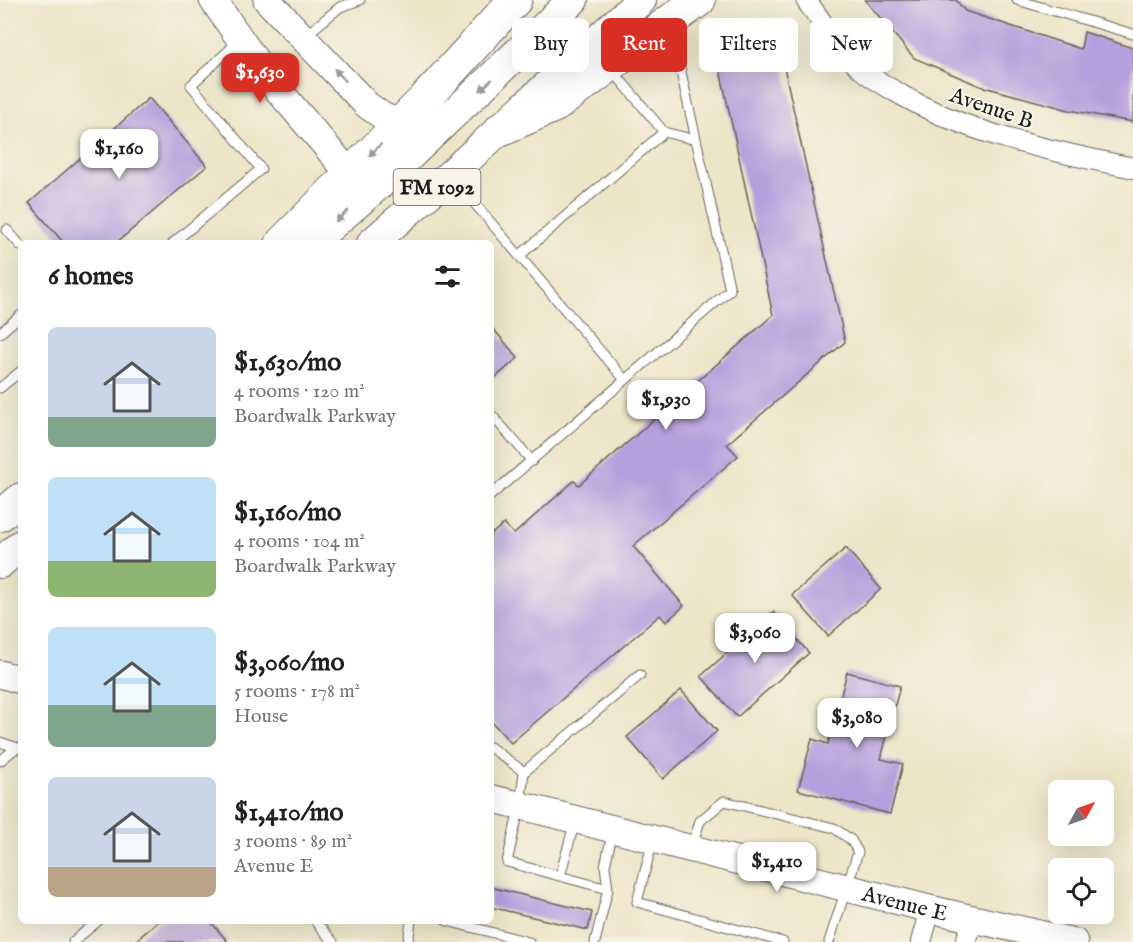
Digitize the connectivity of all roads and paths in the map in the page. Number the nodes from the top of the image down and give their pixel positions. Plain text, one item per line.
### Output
1 (213, 0) edge
2 (267, 0) edge
3 (357, 0) edge
4 (515, 0) edge
5 (573, 0) edge
6 (641, 0) edge
7 (699, 0) edge
8 (806, 0) edge
9 (1017, 0) edge
10 (1049, 5) edge
11 (675, 18) edge
12 (1133, 34) edge
13 (304, 36) junction
14 (241, 40) junction
15 (602, 72) edge
16 (613, 72) edge
17 (681, 72) edge
18 (401, 123) junction
19 (501, 129) junction
20 (664, 132) junction
21 (696, 140) junction
22 (1133, 168) edge
23 (350, 174) junction
24 (450, 176) junction
25 (7, 230) dead end
26 (177, 240) edge
27 (285, 240) edge
28 (314, 240) edge
29 (375, 240) edge
30 (18, 243) edge
31 (519, 256) junction
32 (18, 318) edge
33 (0, 333) edge
34 (18, 373) edge
35 (625, 380) junction
36 (0, 388) edge
37 (494, 418) edge
38 (532, 461) junction
39 (494, 493) edge
40 (18, 501) edge
41 (0, 516) edge
42 (18, 548) edge
43 (0, 563) edge
44 (640, 675) dead end
45 (0, 742) edge
46 (18, 748) edge
47 (18, 749) edge
48 (494, 750) edge
49 (0, 761) edge
50 (524, 772) junction
51 (494, 799) edge
52 (520, 805) junction
53 (575, 819) junction
54 (614, 828) junction
55 (654, 838) junction
56 (691, 848) junction
57 (560, 876) junction
58 (846, 888) junction
59 (608, 889) junction
60 (930, 909) junction
61 (94, 924) edge
62 (318, 924) edge
63 (411, 924) edge
64 (459, 924) edge
65 (969, 930) edge
66 (73, 942) edge
67 (333, 942) edge
68 (408, 942) edge
69 (529, 942) edge
70 (596, 942) edge
71 (783, 942) edge
72 (829, 942) edge
73 (921, 942) edge
74 (1074, 942) edge

1 - 14 street
2 - 13 street
3 - 13 lane
4 - 18 highway
5 -> 28 main road
6 - 19 main road, FM 1092
7 - 11 highway
8 - 22 street, Avenue B
9 - 10 lane
10 - 12 lane
18 -> 13 street
14 - 23 street
14 - 26 lane
15 - 19 highway
16 - 20 lane
17 - 21 lane
18 -> 23 highway
19 - 24 main road, FM 1092
20 - 21 lane
20 - 31 lane
21 - 35 lane
23 - 27 highway
24 - 29 main road, FM 1092
24 - 31 lane
25 - 30 lane
31 - 35 lane
32 - 33 lane
34 - 36 lane
35 - 38 lane
37 - 38 lane
38 - 39 lane
40 - 41 main road
42 - 43 main road
44 - 50 lane
45 - 46 lane
47 - 49 lane
48 - 50 lane
50 - 52 lane
51 - 52 street, Avenue E
52 - 53 street, Avenue E
52 - 57 lane
53 - 54 street, Avenue E
53 - 57 lane
54 - 55 street, Avenue E
54 - 59 lane
55 - 56 street, Avenue E
55 - 71 lane
56 - 58 street, Avenue E
56 - 58 lane
57 - 59 lane
58 - 60 street, Avenue E
58 - 72 lane
59 - 70 lane
60 - 65 street, Avenue E
60 - 73 street
61 - 66 lane
62 - 67 lane
63 - 68 lane
64 - 69 lane
65 - 74 street, Avenue E

